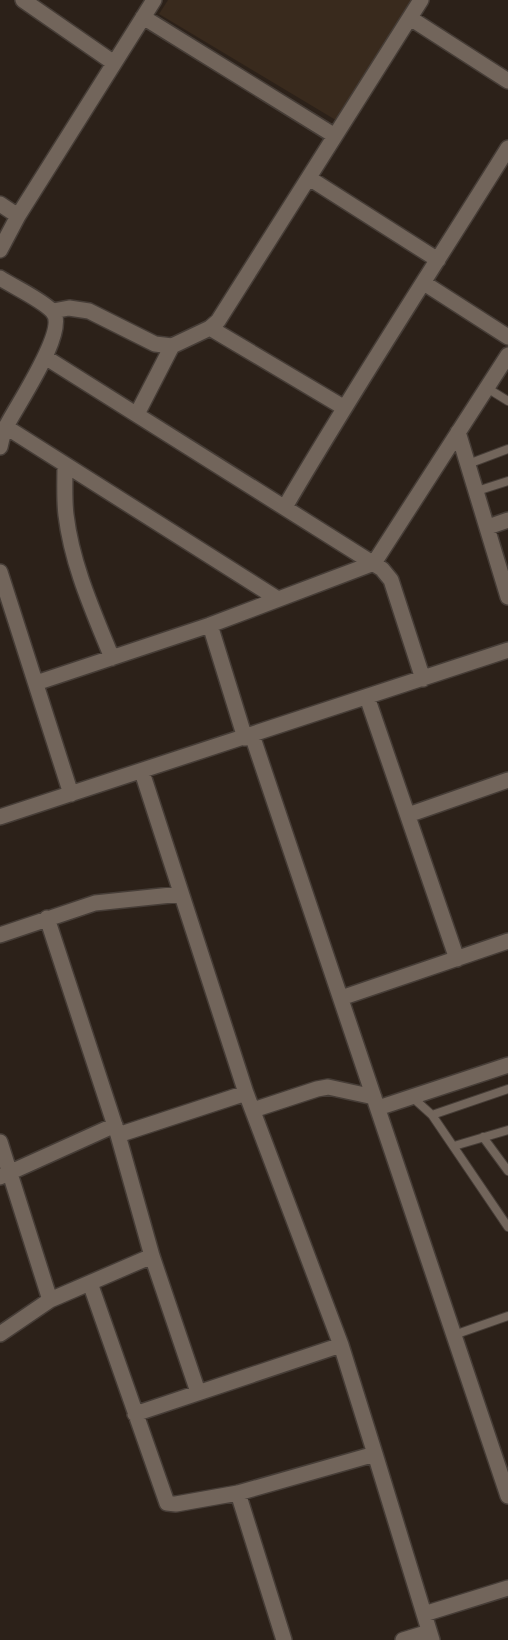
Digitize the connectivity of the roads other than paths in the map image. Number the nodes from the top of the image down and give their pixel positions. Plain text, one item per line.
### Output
1 (23, 0) edge
2 (154, 0) edge
3 (421, 0) edge
4 (143, 17) junction
5 (410, 18) junction
6 (114, 63) junction
7 (508, 81) edge
8 (335, 136) junction
9 (508, 148) edge
10 (309, 178) junction
11 (0, 204) edge
12 (18, 216) junction
13 (0, 250) edge
14 (438, 260) junction
15 (0, 278) edge
16 (424, 284) junction
17 (53, 311) junction
18 (210, 328) junction
19 (508, 337) edge
20 (172, 346) junction
21 (508, 355) edge
22 (45, 357) junction
23 (487, 388) junction
24 (508, 401) edge
25 (342, 408) junction
26 (136, 414) junction
27 (6, 427) junction
28 (458, 432) junction
29 (0, 446) edge
30 (508, 449) edge
31 (468, 464) junction
32 (66, 465) junction
33 (508, 481) edge
34 (477, 491) junction
35 (286, 507) junction
36 (508, 520) edge
37 (488, 527) junction
38 (374, 562) junction
39 (0, 572) edge
40 (508, 597) edge
41 (278, 599) junction
42 (210, 625) junction
43 (508, 650) edge
44 (112, 658) junction
45 (423, 679) junction
46 (36, 683) junction
47 (367, 697) junction
48 (249, 737) junction
49 (142, 772) junction
50 (508, 780) edge
51 (71, 794) junction
52 (408, 815) junction
53 (0, 817) edge
54 (181, 894) junction
55 (47, 918) junction
56 (0, 935) edge
57 (508, 942) edge
58 (457, 959) junction
59 (341, 998) junction
60 (508, 1065) edge
61 (508, 1089) edge
62 (246, 1093) junction
63 (412, 1097) junction
64 (376, 1103) junction
65 (253, 1110) junction
66 (432, 1115) junction
67 (116, 1130) junction
68 (508, 1130) edge
69 (483, 1137) junction
70 (0, 1142) edge
71 (454, 1146) junction
72 (508, 1170) edge
73 (5, 1175) edge
74 (508, 1227) edge
75 (152, 1256) junction
76 (90, 1282) junction
77 (50, 1300) junction
78 (508, 1316) edge
79 (0, 1334) edge
80 (454, 1335) junction
81 (341, 1345) junction
82 (198, 1392) junction
83 (135, 1414) junction
84 (375, 1454) junction
85 (238, 1493) junction
86 (508, 1496) edge
87 (508, 1588) edge
88 (424, 1614) junction
89 (431, 1636) edge
90 (284, 1640) edge
91 (403, 1640) edge

1 - 6 street
2 - 4 street
3 - 5 street
4 - 6 street
4 - 8 street
5 - 7 street
5 - 8 street
6 - 12 street
8 - 10 street
9 - 14 street
10 - 14 street
10 - 18 street
11 - 12 street
12 - 13 street
14 - 16 street
15 - 17 street
16 - 19 street
16 - 25 street
17 - 20 street
17 - 22 street
18 - 20 street
18 - 25 street
20 - 26 street
21 - 23 street
22 - 26 street
22 - 27 street
23 - 24 lane
23 - 28 street
25 - 35 street
26 - 35 street
27 - 29 street
27 - 32 street
28 - 31 street
28 - 38 street
30 - 31 lane
31 - 34 street
32 - 41 street
32 - 44 street
33 - 34 lane
34 - 37 street
35 - 38 street
36 - 37 street
37 - 40 street
38 - 41 street
38 - 45 street
39 - 46 street
41 - 42 street
42 - 44 street
42 - 48 street
43 - 45 street
44 - 46 street
45 - 47 street
46 - 51 street
47 - 48 street
47 - 52 street
48 - 49 street
48 - 59 street
49 - 51 street
49 - 54 street
50 - 52 street
51 - 53 street
52 - 58 street
54 - 55 street
54 - 62 street
55 - 56 street
55 - 67 street
57 - 58 street
58 - 59 street
59 - 64 street
60 - 63 street
61 - 66 lane
62 - 65 street
62 - 67 street
63 - 64 street
63 - 66 lane
64 - 65 street
64 - 80 street
65 - 81 street
66 - 71 lane
67 - 73 street
67 - 75 street
68 - 69 lane
69 - 71 lane
69 - 72 lane
70 - 73 street
71 - 74 lane
73 - 77 street
75 - 76 street
75 - 82 street
76 - 77 street
76 - 83 street
77 - 79 street
78 - 80 lane
80 - 86 street
81 - 82 street
81 - 84 street
82 - 83 street
83 - 85 street
84 - 85 street
84 - 88 street
85 - 90 street
87 - 88 street
88 - 89 street
89 - 91 street

